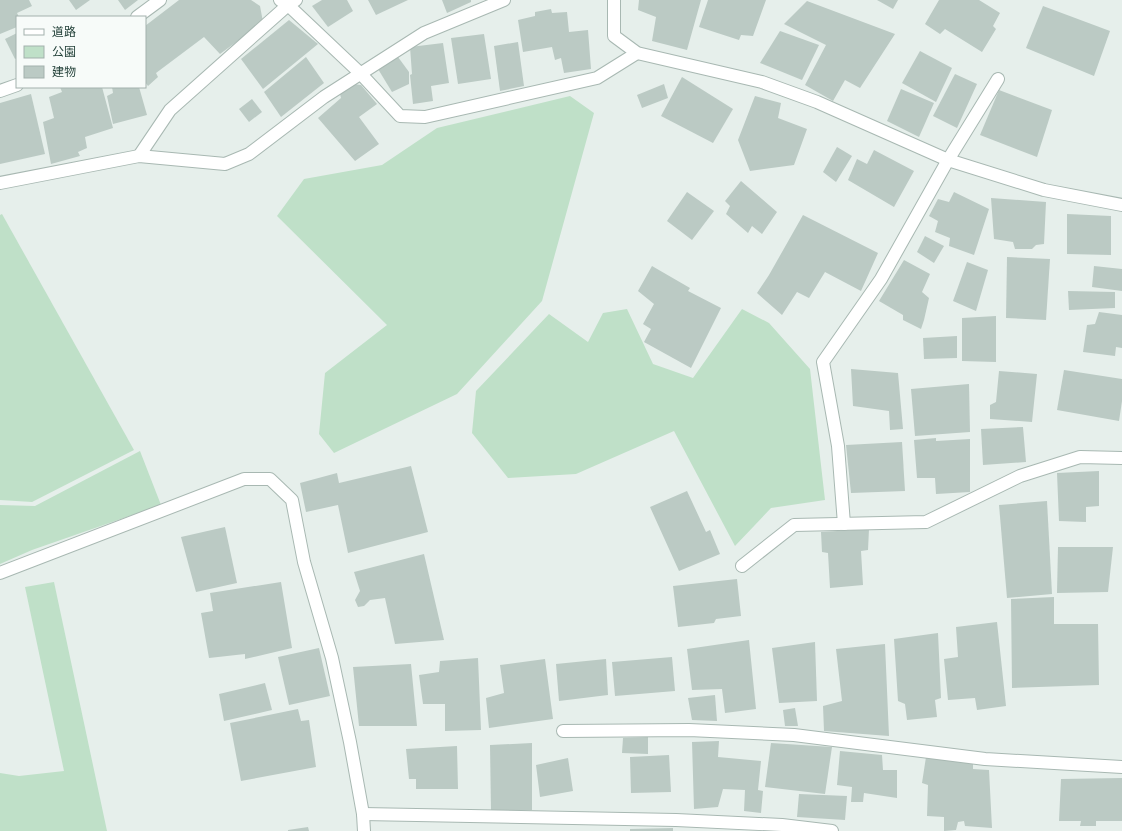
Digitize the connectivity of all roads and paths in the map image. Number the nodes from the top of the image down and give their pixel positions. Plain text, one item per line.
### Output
1 (160, 0) edge
2 (504, 0) edge
3 (614, 0) edge
4 (288, 2) edge
5 (138, 16) edge
6 (637, 53) junction
7 (360, 73) junction
8 (998, 79) dead end
9 (16, 85) edge
10 (0, 91) edge
11 (139, 156) junction
12 (948, 160) junction
13 (0, 182) edge
14 (1122, 205) edge
15 (1122, 458) edge
16 (844, 524) junction
17 (742, 566) dead end
18 (0, 573) edge
19 (563, 731) dead end
20 (1122, 767) edge
21 (363, 814) junction
22 (364, 831) edge
23 (832, 831) edge

1 - 5 street
2 - 7 street
3 - 6 street
4 - 7 street
4 - 11 street
6 - 7 street
6 - 12 street
7 - 11 street
8 - 12 street
9 - 10 street
11 - 13 street
12 - 14 street
12 - 16 street
15 - 16 street
16 - 17 street
18 - 21 street
19 - 20 street
21 - 22 street
21 - 23 street

